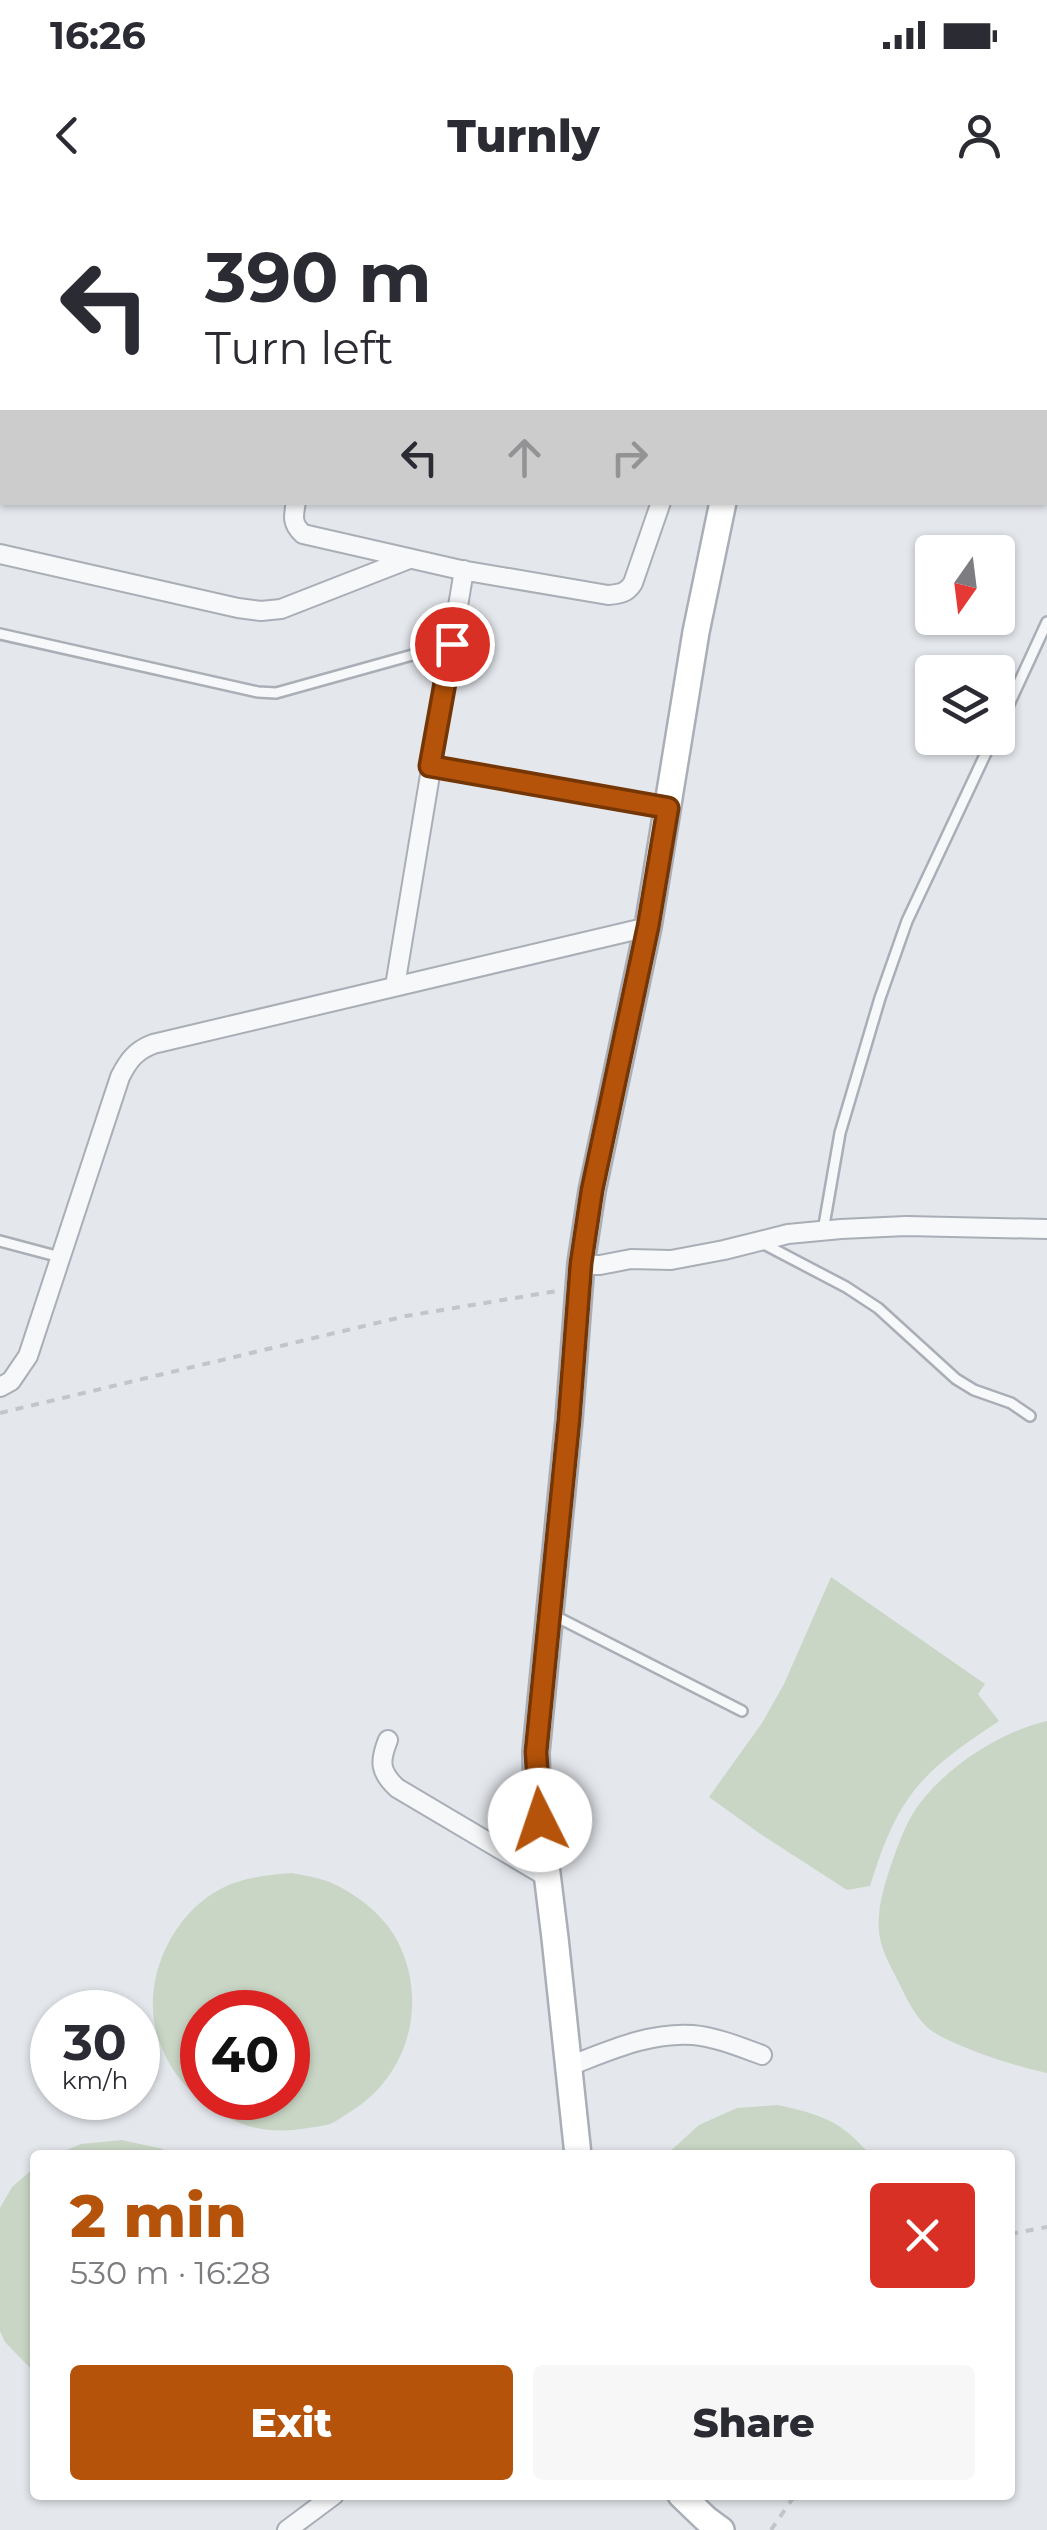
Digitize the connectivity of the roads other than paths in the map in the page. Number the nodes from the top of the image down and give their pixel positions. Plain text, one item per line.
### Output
1 (295, 505) edge
2 (660, 505) edge
3 (723, 505) edge
4 (0, 554) edge
5 (409, 559) junction
6 (464, 570) junction
7 (1047, 622) edge
8 (0, 634) edge
9 (452, 644) junction
10 (1015, 691) edge
11 (985, 755) edge
12 (430, 766) junction
13 (668, 808) junction
14 (648, 927) junction
15 (394, 986) junction
16 (1047, 1229) edge
17 (823, 1231) junction
18 (0, 1241) edge
19 (760, 1242) junction
20 (60, 1257) junction
21 (580, 1276) junction
22 (0, 1387) edge
23 (1030, 1416) dead end
24 (549, 1612) junction
25 (742, 1712) dead end
26 (388, 1740) dead end
27 (547, 1877) junction
28 (762, 2055) dead end
29 (569, 2066) junction
30 (577, 2150) edge
31 (327, 2500) edge
32 (686, 2500) edge
33 (287, 2530) edge
34 (721, 2530) edge

1 - 5 street
2 - 6 street
3 - 13 street
4 - 5 street
5 - 6 street
6 - 9 street
7 - 10 lane
8 - 9 lane
9 - 12 street
11 - 17 lane
12 - 13 street
12 - 15 street
13 - 14 street
14 - 15 street
14 - 21 street
15 - 20 street
16 - 17 street
17 - 19 street
18 - 20 lane
19 - 21 street
19 - 23 lane
20 - 22 street
21 - 24 street
24 - 25 lane
24 - 27 street
26 - 27 street
27 - 29 street
28 - 29 street
29 - 30 street
31 - 33 street
32 - 34 street

